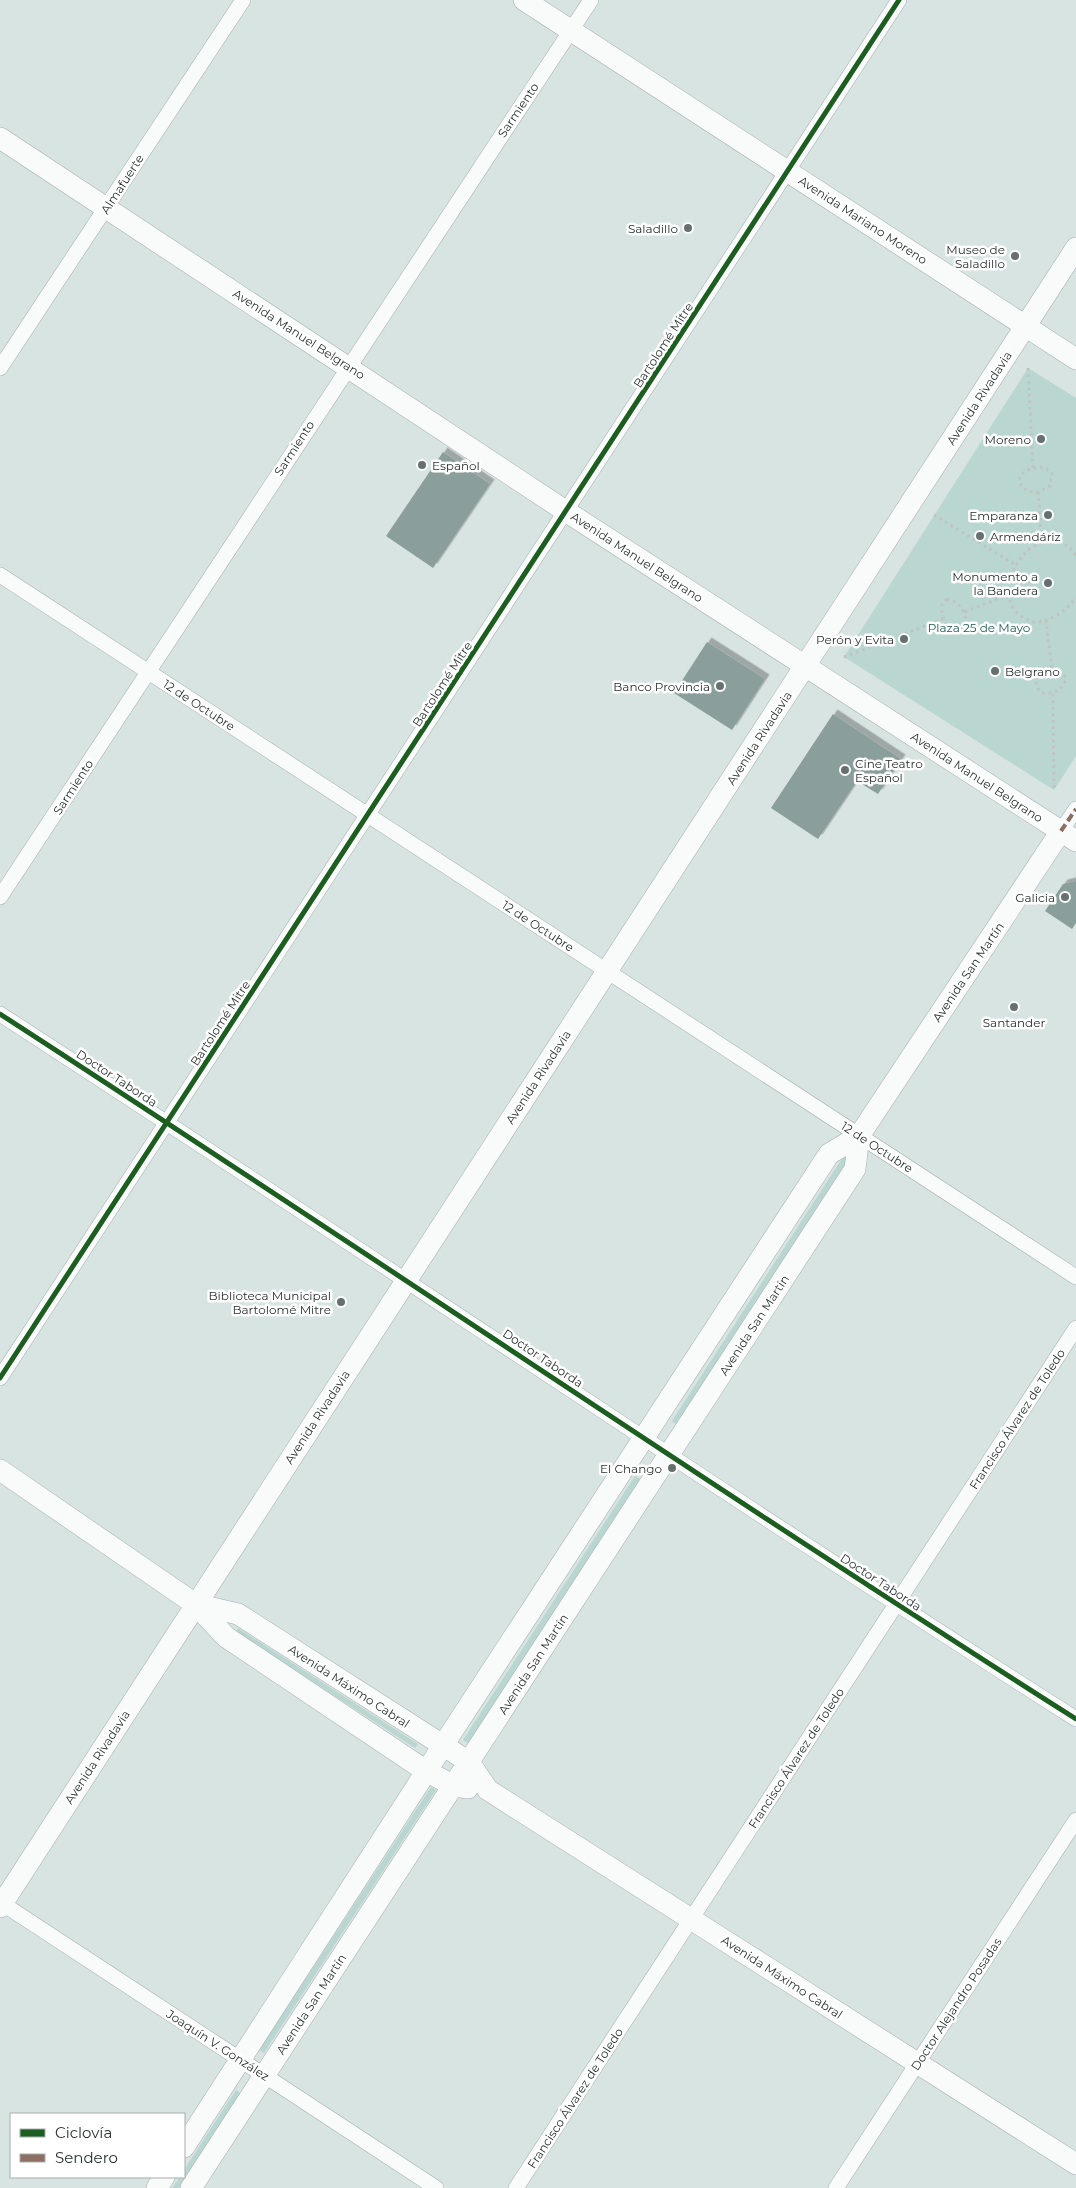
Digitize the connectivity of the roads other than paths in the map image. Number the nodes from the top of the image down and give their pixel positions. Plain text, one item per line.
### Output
1 (243, 0) edge
2 (524, 0) edge
3 (591, 0) edge
4 (899, 0) edge
5 (571, 30) junction
6 (0, 138) edge
7 (787, 171) junction
8 (106, 209) junction
9 (1076, 248) edge
10 (1025, 326) junction
11 (1076, 359) edge
12 (348, 366) junction
13 (0, 368) edge
14 (567, 512) junction
15 (0, 575) edge
16 (806, 665) junction
17 (148, 672) junction
18 (1076, 809) edge
19 (368, 815) junction
20 (1068, 836) edge
21 (0, 897) edge
22 (607, 971) junction
23 (0, 1014) edge
24 (168, 1122) junction
25 (859, 1136) junction
26 (1076, 1277) edge
27 (407, 1280) junction
28 (1076, 1328) edge
29 (0, 1378) edge
30 (645, 1438) junction
31 (669, 1454) junction
32 (0, 1470) edge
33 (195, 1604) junction
34 (896, 1604) junction
35 (1076, 1719) edge
36 (442, 1746) junction
37 (469, 1762) junction
38 (426, 1771) junction
39 (454, 1786) junction
40 (488, 1790) junction
41 (1076, 1820) edge
42 (1, 1904) edge
43 (691, 1920) junction
44 (240, 2060) junction
45 (917, 2064) junction
46 (265, 2076) junction
47 (185, 2145) edge
48 (1076, 2164) edge
49 (192, 2188) edge
50 (436, 2188) edge
51 (516, 2188) edge
52 (836, 2188) edge

1 - 8 street, Almafuerte
2 - 5 main road, Avenida Mariano Moreno
3 - 5 street, Sarmiento
4 - 7 street, Bartolomé Mitre
5 - 7 main road, Avenida Mariano Moreno
5 - 12 street, Sarmiento
6 - 8 main road, Avenida Manuel Belgrano
7 - 10 main road, Avenida Mariano Moreno
7 - 14 street, Bartolomé Mitre
8 - 12 main road, Avenida Manuel Belgrano
8 - 13 street, Almafuerte
9 - 10 main road, Avenida Rivadavia
10 - 11 main road, Avenida Mariano Moreno
10 - 16 main road, Avenida Rivadavia
12 - 14 main road, Avenida Manuel Belgrano
12 - 17 street, Sarmiento
14 - 16 main road, Avenida Manuel Belgrano
14 - 19 street, Bartolomé Mitre
15 - 17 street, 12 de Octubre
16 - 20 main road, Avenida Manuel Belgrano
16 - 22 main road, Avenida Rivadavia
17 - 19 street, 12 de Octubre
17 - 21 street, Sarmiento
18 - 20 street, Avenida San Martín
19 - 22 street, 12 de Octubre
19 - 24 street, Bartolomé Mitre
20 - 25 main road, Avenida San Martín
22 - 25 street, 12 de Octubre
22 - 27 main road, Avenida Rivadavia
23 - 24 street, Doctor Taborda
24 - 27 street, Doctor Taborda
24 - 29 street, Bartolomé Mitre
25 - 26 street, 12 de Octubre
25 - 30 main road, Avenida San Martín
25 - 31 main road, Avenida San Martín
27 - 30 street, Doctor Taborda
27 - 33 main road, Avenida Rivadavia
28 - 34 street, Francisco Álvarez de Toledo
30 - 31 street, Doctor Taborda
30 - 36 main road, Avenida San Martín
31 - 34 street, Doctor Taborda
31 - 37 main road, Avenida San Martín
32 - 33 main road, Avenida Máximo Cabral
33 - 36 main road, Avenida Máximo Cabral
33 - 38 main road, Avenida Máximo Cabral
33 - 42 main road, Avenida Rivadavia
34 - 35 street, Doctor Taborda
34 - 43 street, Francisco Álvarez de Toledo
36 - 37 main road, Avenida Máximo Cabral
36 - 38 main road, Avenida San Martín
37 - 39 main road, Avenida San Martín
37 - 40 main road, Avenida Máximo Cabral
38 - 39 main road, Avenida Máximo Cabral
38 - 44 main road, Avenida San Martín
39 - 40 main road, Avenida Máximo Cabral
39 - 46 main road, Avenida San Martín
40 - 43 main road, Avenida Máximo Cabral
41 - 45 street, Doctor Alejandro Posadas
42 - 44 street, Joaquín V. González
43 - 45 main road, Avenida Máximo Cabral
43 - 51 street, Francisco Álvarez de Toledo
44 - 46 street, Joaquín V. González
44 - 47 main road, Avenida San Martín
45 - 48 main road, Avenida Máximo Cabral
45 - 52 street, Doctor Alejandro Posadas
46 - 49 main road, Avenida San Martín
46 - 50 street, Joaquín V. González

